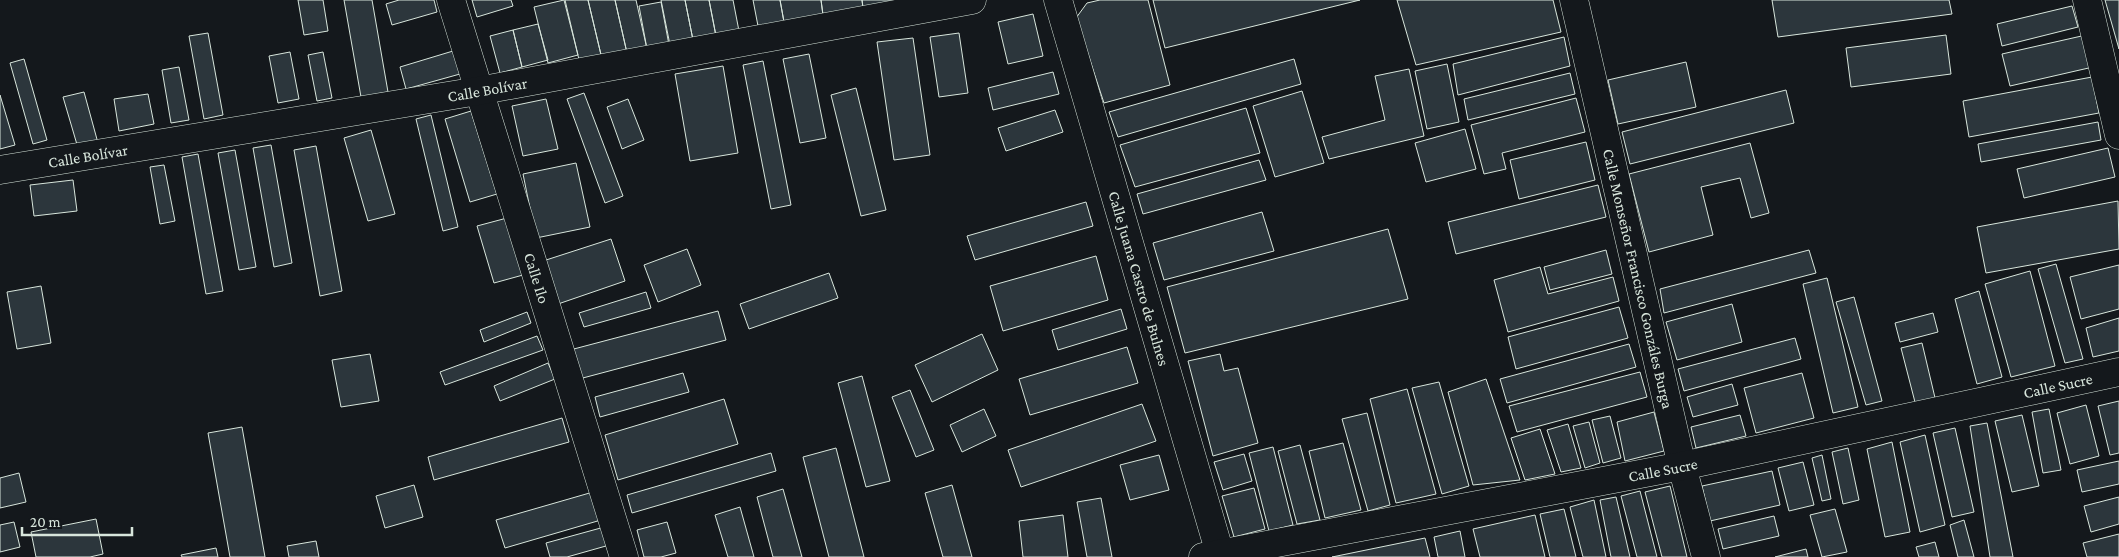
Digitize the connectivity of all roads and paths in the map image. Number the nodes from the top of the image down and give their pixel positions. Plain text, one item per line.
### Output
1 (451, 0) edge
2 (972, 0) edge
3 (1058, 0) edge
4 (1574, 0) edge
5 (2087, 0) edge
6 (478, 91) junction
7 (2119, 135) edge
8 (0, 170) edge
9 (2119, 372) edge
10 (1682, 466) junction
11 (1215, 556) edge
12 (624, 557) edge
13 (1706, 557) edge

1 - 6 street, Calle Ilo
2 - 6 street, Calle Bolívar
3 - 11 street, Calle Juana Castro de Bulnes
4 - 10 street, Calle Monseñor Francisco Gonzáles Burga
5 - 7 street
6 - 8 street, Calle Bolívar
6 - 12 street, Calle Ilo
9 - 10 street, Calle Sucre
10 - 11 street, Calle Sucre
10 - 13 street, Calle Monseñor Francisco Gonzáles Burga

